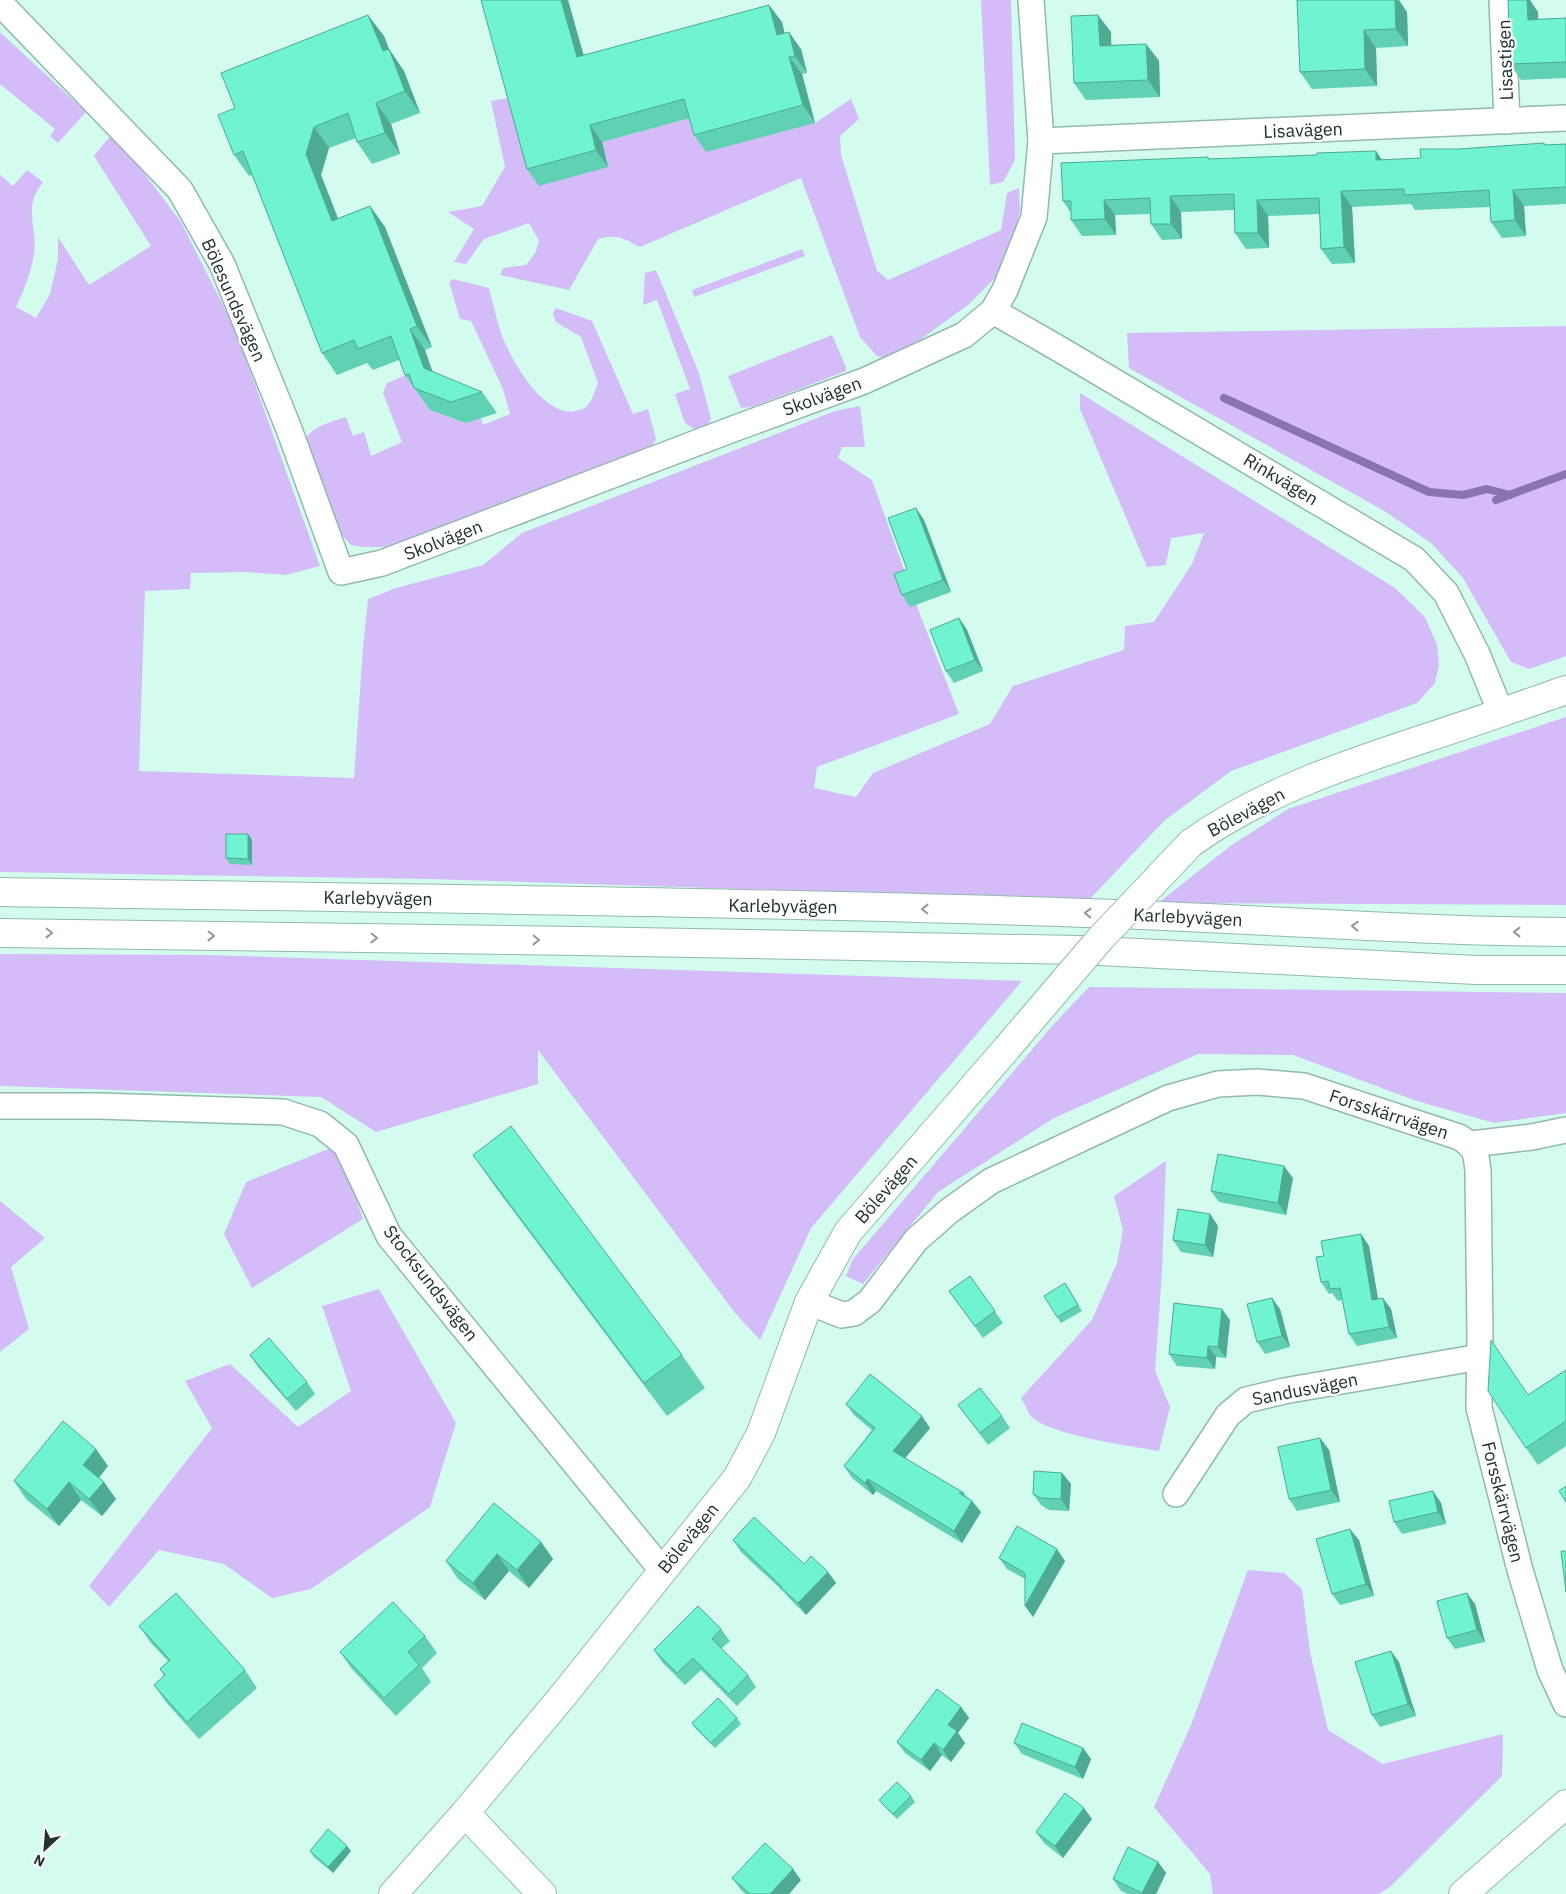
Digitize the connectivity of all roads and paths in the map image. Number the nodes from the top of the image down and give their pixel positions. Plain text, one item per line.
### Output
1 (1030, 0) edge
2 (1502, 0) edge
3 (0, 3) edge
4 (1566, 118) edge
5 (1507, 121) junction
6 (1040, 141) junction
7 (993, 311) junction
8 (341, 572) joint
9 (1566, 690) edge
10 (1501, 713) junction
11 (0, 892) edge
12 (1566, 932) edge
13 (0, 933) edge
14 (1566, 970) edge
15 (0, 1106) edge
16 (1566, 1130) edge
17 (1471, 1144) junction
18 (809, 1302) junction
19 (1480, 1357) junction
20 (1176, 1494) dead end
21 (662, 1570) junction
22 (1566, 1704) edge
23 (1566, 1804) edge
24 (465, 1813) junction
25 (393, 1894) edge
26 (542, 1894) edge
27 (1463, 1894) edge

1 - 6 street, Skolvägen
2 - 5 street, Lisastigen
3 - 8 street, Bölesundsvägen
4 - 5 street, Lisavägen
5 - 6 street, Lisavägen
6 - 7 street, Skolvägen
7 - 8 street, Skolvägen
7 - 10 street, Rinkvägen
9 - 10 main road, Bölevägen
10 - 18 main road, Bölevägen, bridge
12 -> 11 main road, Karlebyvägen
13 -> 14 main road
15 - 21 street, Stocksundsvägen
16 - 17 street
17 - 18 street, Forsskärrvägen
17 - 19 street, Forsskärrvägen
18 - 21 main road, Bölevägen
19 - 20 street, Sandusvägen
19 - 22 street, Forsskärrvägen
21 - 24 main road, Bölevägen
23 - 27 main road
24 - 25 main road, Bölevägen
24 - 26 main road

